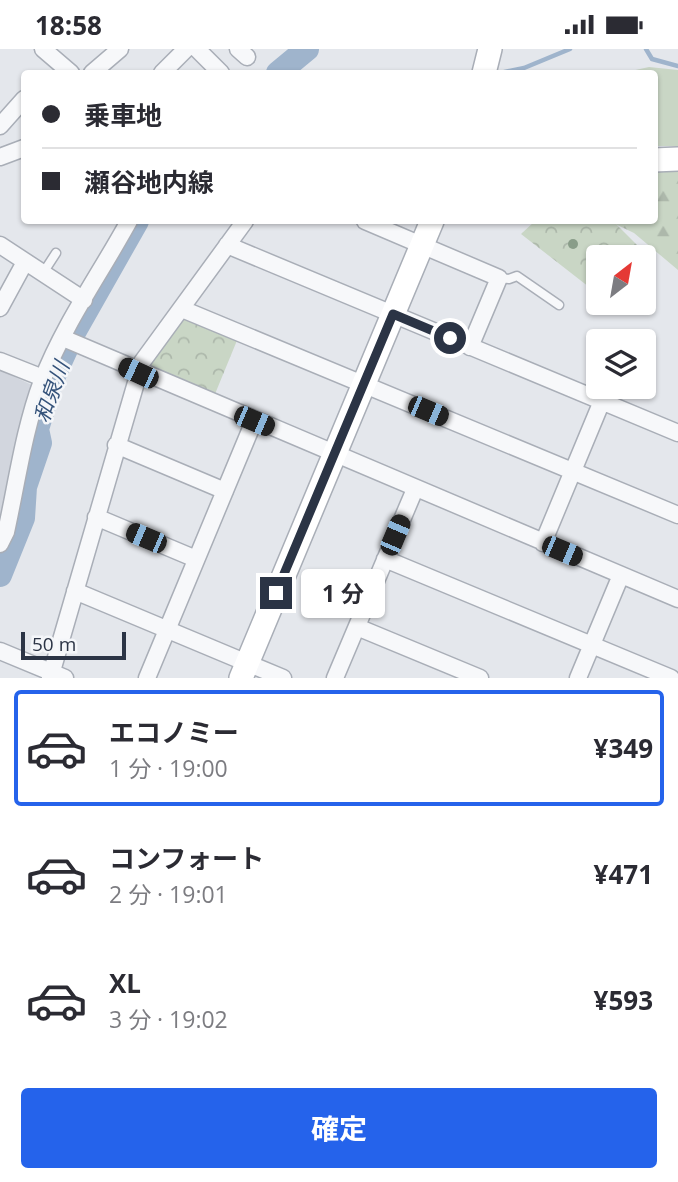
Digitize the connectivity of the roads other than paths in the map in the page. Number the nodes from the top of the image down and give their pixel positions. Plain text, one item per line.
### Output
1 (43, 49) edge
2 (120, 49) edge
3 (186, 49) edge
4 (197, 49) edge
5 (490, 49) edge
6 (53, 68) edge
7 (96, 70) edge
8 (165, 70) edge
9 (218, 70) edge
10 (485, 70) edge
11 (21, 102) edge
12 (0, 126) edge
13 (678, 159) edge
14 (658, 160) edge
15 (122, 224) edge
16 (242, 224) edge
17 (382, 224) edge
18 (431, 224) edge
19 (400, 227) edge
20 (422, 244) junction
21 (0, 245) edge
22 (227, 245) junction
23 (56, 253) dead end
24 (25, 262) junction
25 (43, 273) junction
26 (499, 278) junction
27 (84, 300) junction
28 (559, 305) dead end
29 (0, 308) edge
30 (182, 309) junction
31 (393, 314) junction
32 (68, 340) junction
33 (470, 347) junction
34 (0, 361) edge
35 (138, 373) junction
36 (43, 378) junction
37 (364, 384) junction
38 (602, 401) junction
39 (254, 421) junction
40 (678, 433) edge
41 (116, 445) junction
42 (334, 455) junction
43 (572, 471) junction
44 (415, 489) junction
45 (225, 491) junction
46 (678, 515) edge
47 (96, 517) junction
48 (543, 543) junction
49 (0, 544) edge
50 (197, 559) junction
51 (385, 559) junction
52 (621, 575) junction
53 (75, 590) junction
54 (678, 599) edge
55 (357, 627) junction
56 (167, 629) junction
57 (592, 645) junction
58 (0, 651) edge
59 (244, 670) edge
60 (56, 676) edge
61 (661, 676) edge
62 (147, 678) edge
63 (284, 678) edge
64 (335, 678) edge
65 (480, 678) edge
66 (578, 678) edge

1 - 6 street
2 - 7 street
3 - 8 street
4 - 9 street
5 - 10 street
11 - 12 street
13 - 14 street
15 - 27 street
16 - 22 street
17 - 19 street
18 - 20 street
19 - 20 street
20 - 26 street
20 - 31 street
21 - 24 street
22 - 30 street
22 - 31 street
23 - 25 lane
24 - 25 street
24 - 29 street
25 - 27 street
26 - 28 lane
26 - 33 street
27 - 32 street
30 - 35 street
30 - 37 street
31 - 33 street
31 - 37 street
32 - 35 street
32 - 36 street
33 - 38 street
34 - 36 street
35 - 39 street
35 - 41 street
36 - 49 street
37 - 42 street
37 - 43 street
38 - 40 street
38 - 43 street
39 - 42 street
39 - 45 street
41 - 45 street
41 - 47 street
42 - 44 street
42 - 59 street
43 - 46 street
43 - 48 street
44 - 48 street
44 - 51 street
45 - 50 street
47 - 50 street
47 - 53 street
48 - 52 street
50 - 56 street
51 - 55 street
51 - 57 street
52 - 54 street
52 - 57 street
53 - 56 street
53 - 60 street
55 - 64 street
55 - 65 street
56 - 59 street
56 - 62 street
57 - 61 street
57 - 66 street
58 - 60 street
59 - 63 street

